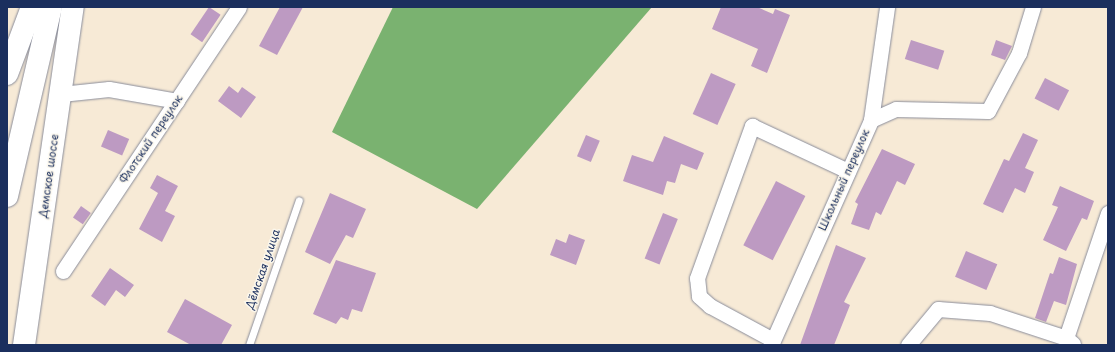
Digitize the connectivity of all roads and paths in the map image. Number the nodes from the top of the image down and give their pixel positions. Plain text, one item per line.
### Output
1 (32, 7) edge
2 (51, 7) edge
3 (73, 7) edge
4 (239, 7) edge
5 (887, 7) edge
6 (1033, 7) edge
7 (7, 74) edge
8 (61, 94) junction
9 (177, 101) junction
10 (870, 120) junction
11 (848, 171) junction
12 (7, 196) edge
13 (298, 200) dead end
14 (1108, 213) edge
15 (63, 271) dead end
16 (1070, 342) edge
17 (772, 343) edge
18 (24, 345) edge
19 (249, 345) edge
20 (908, 345) edge

1 - 7 main road
2 - 12 main road
3 - 8 main road, Демское шоссе
4 - 9 street, Флотский переулок
5 - 10 street, Школьный переулок
6 - 10 street
8 - 9 street
8 - 18 main road, Демское шоссе
9 - 15 street, Флотский переулок
10 - 11 street, Школьный переулок
11 - 17 street, Школьный переулок
11 - 17 street
13 - 19 lane, Дёмская улица
14 - 16 street
16 - 20 street

